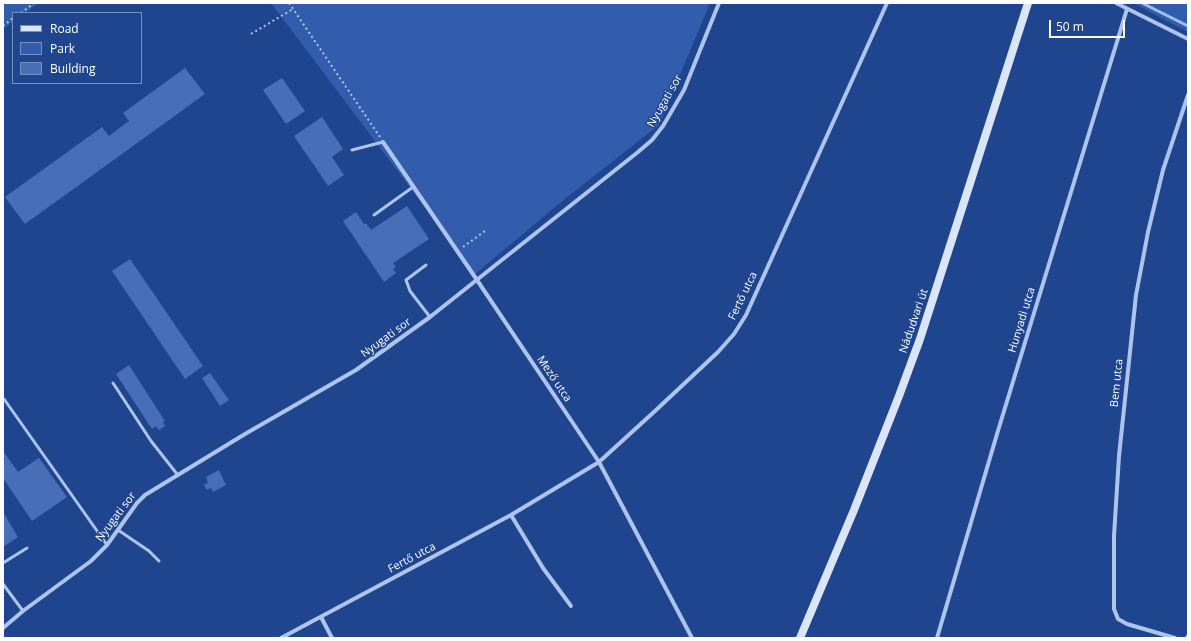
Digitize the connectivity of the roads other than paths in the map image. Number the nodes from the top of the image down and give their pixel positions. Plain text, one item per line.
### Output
1 (719, 3) edge
2 (887, 3) edge
3 (1028, 3) edge
4 (1116, 3) edge
5 (1127, 9) junction
6 (1188, 39) edge
7 (1188, 95) edge
8 (383, 142) joint
9 (352, 150) dead end
10 (413, 187) junction
11 (374, 215) dead end
12 (426, 265) dead end
13 (477, 280) junction
14 (430, 317) junction
15 (113, 383) dead end
16 (4, 399) edge
17 (599, 462) junction
18 (177, 474) junction
19 (511, 515) junction
20 (118, 530) junction
21 (107, 545) junction
22 (27, 548) dead end
23 (159, 561) dead end
24 (3, 563) edge
25 (3, 584) edge
26 (571, 606) dead end
27 (23, 611) junction
28 (321, 617) junction
29 (3, 628) edge
30 (281, 638) edge
31 (332, 638) edge
32 (692, 638) edge
33 (800, 638) edge
34 (937, 638) edge
35 (1175, 638) edge

1 - 13 street, Nyugati sor
2 - 17 street, Fertő utca
3 - 33 main road, Nádudvari út
4 - 5 street
5 - 6 street
5 - 34 street, Hunyadi utca
7 - 35 street, Bem utca
8 - 9 lane
8 - 10 street, Mező utca
10 - 11 lane
10 - 13 street, Mező utca
12 - 14 lane
13 - 14 street, Nyugati sor
13 - 17 street, Mező utca
14 - 18 street, Nyugati sor
15 - 18 lane
16 - 21 lane
17 - 19 street, Fertő utca
17 - 32 street, Mező utca
18 - 20 street, Nyugati sor
19 - 26 street
19 - 28 street, Fertő utca
20 - 21 street, Nyugati sor
20 - 23 lane
21 - 27 street, Nyugati sor
22 - 24 lane
25 - 27 lane
27 - 29 street, Nyugati sor
28 - 30 street, Fertő utca
28 - 31 street

